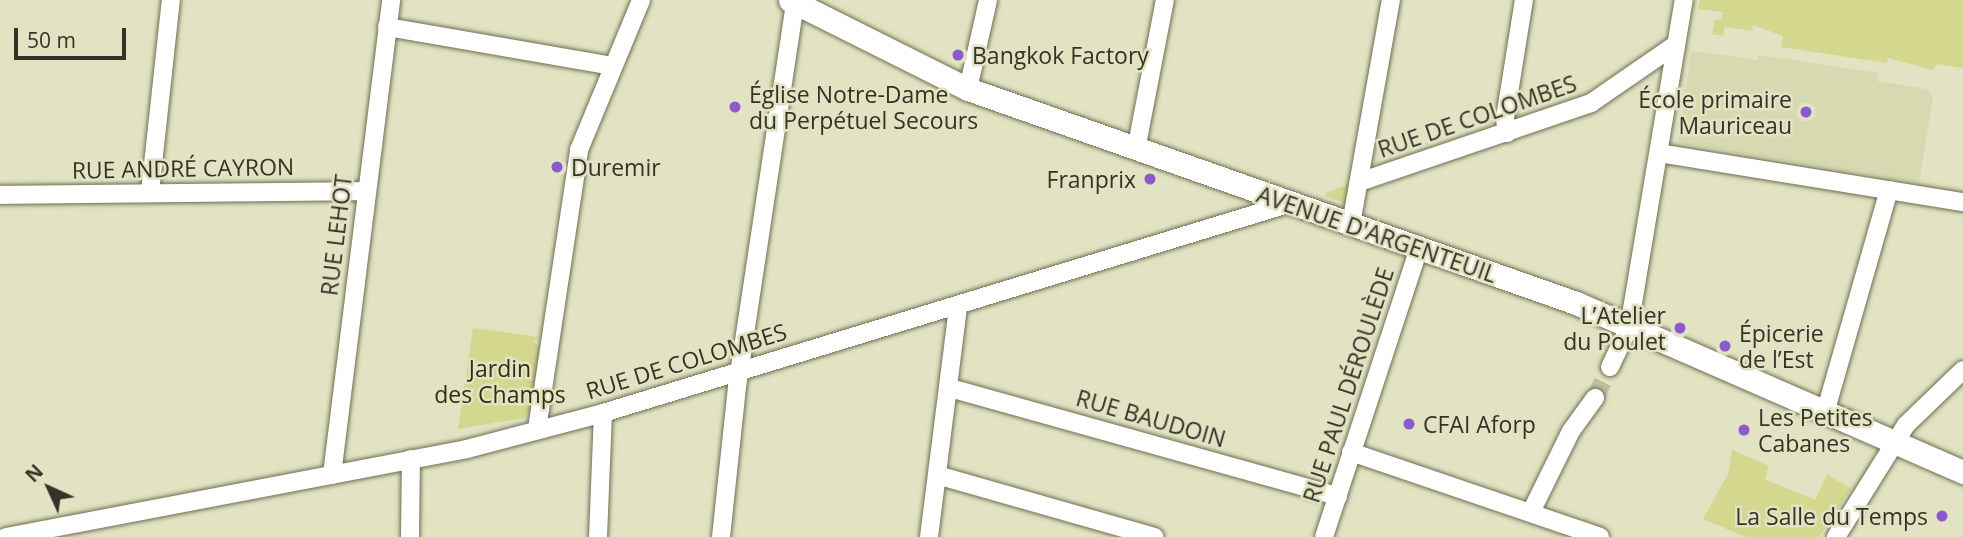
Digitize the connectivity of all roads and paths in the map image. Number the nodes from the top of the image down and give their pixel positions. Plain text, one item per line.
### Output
1 (171, 0) edge
2 (391, 0) edge
3 (641, 0) edge
4 (988, 0) edge
5 (1165, 0) edge
6 (1391, 0) edge
7 (1524, 0) edge
8 (1684, 0) edge
9 (793, 1) edge
10 (387, 27) junction
11 (1675, 45) junction
12 (612, 66) junction
13 (968, 89) junction
14 (1507, 133) junction
15 (1136, 150) junction
16 (1659, 153) junction
17 (1362, 181) junction
18 (1889, 190) junction
19 (366, 191) junction
20 (150, 192) junction
21 (0, 195) edge
22 (1963, 202) edge
23 (1288, 204) junction
24 (1351, 224) junction
25 (1419, 248) junction
26 (958, 306) junction
27 (1629, 327) junction
28 (1610, 367) tunnel mouth
29 (741, 369) junction
30 (1963, 370) edge
31 (950, 388) junction
32 (1595, 398) tunnel mouth
33 (603, 413) junction
34 (1825, 413) junction
35 (537, 429) junction
36 (1896, 443) junction
37 (1350, 452) junction
38 (411, 459) junction
39 (1963, 472) edge
40 (332, 475) junction
41 (937, 475) junction
42 (1338, 496) junction
43 (1531, 513) junction
44 (6, 537) edge
45 (411, 537) edge
46 (598, 537) edge
47 (721, 537) edge
48 (929, 537) edge
49 (1154, 537) edge
50 (1324, 537) edge
51 (1600, 537) edge
52 (1836, 537) edge

1 - 20 street
2 - 10 street, RUE LEHOT
3 - 12 street
4 - 13 street
5 - 15 street
6 - 17 street
7 - 14 street
8 - 11 street
9 - 13 main road, AVENUE D'ARGENTEUIL
9 - 29 street
10 - 12 street
10 - 19 street, RUE LEHOT
11 - 14 street, RUE DE COLOMBES
11 - 16 street
12 - 35 street
13 - 15 main road, AVENUE D'ARGENTEUIL
14 - 17 street, RUE DE COLOMBES
15 - 23 main road, AVENUE D'ARGENTEUIL
16 - 18 street
16 - 27 street
17 - 24 street
18 - 22 street
18 - 34 street
19 - 20 street, RUE ANDRÉ CAYRON
19 - 40 street, RUE LEHOT
20 - 21 street, RUE ANDRÉ CAYRON
23 - 24 main road, AVENUE D'ARGENTEUIL
23 - 26 street, RUE DE COLOMBES
24 - 25 main road, AVENUE D'ARGENTEUIL
25 - 27 main road, AVENUE D'ARGENTEUIL
25 - 37 street, RUE PAUL DÉROULÈDE
26 - 29 street, RUE DE COLOMBES
26 - 31 street
27 - 28 street
27 - 34 main road, AVENUE D'ARGENTEUIL
29 - 33 street, RUE DE COLOMBES
29 - 47 street
30 - 36 street
31 - 41 street
31 - 42 street, RUE BAUDOIN
32 - 43 street
33 - 35 street, RUE DE COLOMBES
33 - 46 street
34 - 36 main road, AVENUE D'ARGENTEUIL
35 - 38 street, RUE DE COLOMBES
36 - 39 main road, AVENUE D'ARGENTEUIL
36 - 52 street
37 - 42 street, RUE PAUL DÉROULÈDE
37 - 43 street
38 - 40 street, RUE DE COLOMBES
38 - 45 street
40 - 44 street, RUE DE COLOMBES
41 - 48 street
41 - 49 street
42 - 50 street, RUE PAUL DÉROULÈDE
43 - 51 street

